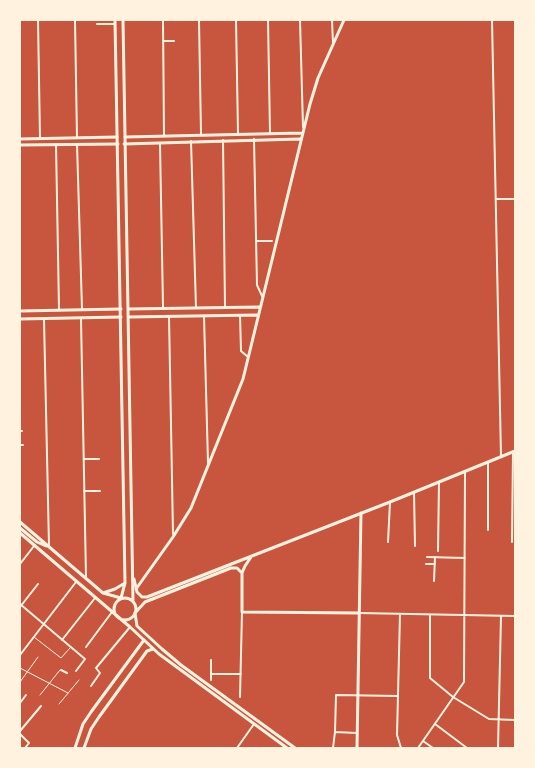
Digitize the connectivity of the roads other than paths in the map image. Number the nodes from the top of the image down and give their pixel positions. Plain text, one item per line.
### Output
1 (38, 20) edge
2 (75, 20) edge
3 (123, 20) edge
4 (163, 20) edge
5 (199, 20) edge
6 (236, 20) edge
7 (268, 20) edge
8 (300, 20) edge
9 (332, 20) edge
10 (344, 20) edge
11 (492, 20) edge
12 (115, 22) edge
13 (97, 24) dead end
14 (163, 41) junction
15 (174, 41) dead end
16 (333, 44) junction
17 (303, 127) junction
18 (238, 133) junction
19 (270, 133) junction
20 (201, 134) junction
21 (302, 134) junction
22 (164, 135) junction
23 (117, 137) junction
24 (125, 137) junction
25 (77, 138) junction
26 (20, 139) edge
27 (40, 139) junction
28 (300, 139) junction
29 (223, 140) junction
30 (254, 140) junction
31 (191, 141) junction
32 (160, 142) junction
33 (56, 144) junction
34 (76, 144) junction
35 (118, 144) junction
36 (124, 144) junction
37 (20, 145) edge
38 (496, 199) junction
39 (515, 199) edge
40 (256, 241) junction
41 (272, 241) dead end
42 (262, 296) junction
43 (259, 307) junction
44 (164, 308) junction
45 (196, 308) junction
46 (226, 308) junction
47 (121, 309) junction
48 (129, 309) junction
49 (59, 310) junction
50 (82, 310) junction
51 (20, 311) edge
52 (240, 315) junction
53 (257, 315) junction
54 (170, 316) junction
55 (204, 316) junction
56 (121, 317) junction
57 (129, 317) junction
58 (81, 318) junction
59 (20, 319) edge
60 (44, 319) junction
61 (248, 357) junction
62 (514, 452) edge
63 (501, 457) junction
64 (99, 458) dead end
65 (84, 459) junction
66 (488, 462) junction
67 (208, 464) junction
68 (465, 472) junction
69 (514, 475) edge
70 (439, 482) junction
71 (514, 482) edge
72 (514, 490) edge
73 (84, 491) junction
74 (100, 491) dead end
75 (414, 492) junction
76 (390, 502) junction
77 (514, 508) edge
78 (361, 513) junction
79 (20, 522) edge
80 (20, 528) edge
81 (488, 530) dead end
82 (20, 533) edge
83 (173, 538) junction
84 (388, 542) dead end
85 (512, 542) dead end
86 (34, 545) junction
87 (415, 546) dead end
88 (49, 547) junction
89 (438, 550) dead end
90 (20, 556) edge
91 (252, 556) junction
92 (427, 557) dead end
93 (434, 557) junction
94 (465, 558) junction
95 (24, 559) junction
96 (20, 564) edge
97 (426, 564) dead end
98 (435, 564) junction
99 (132, 573) junction
100 (242, 573) junction
101 (134, 578) junction
102 (144, 578) junction
103 (86, 579) junction
104 (76, 582) junction
105 (434, 582) dead end
106 (38, 584) dead end
107 (125, 584) junction
108 (134, 588) junction
109 (103, 593) junction
110 (95, 598) junction
111 (121, 598) junction
112 (133, 602) junction
113 (359, 604) junction
114 (20, 606) edge
115 (112, 612) junction
116 (242, 612) junction
117 (135, 613) junction
118 (349, 613) junction
119 (359, 614) junction
120 (400, 614) junction
121 (430, 615) junction
122 (465, 615) junction
123 (501, 616) junction
124 (515, 616) edge
125 (118, 617) junction
126 (44, 624) junction
127 (130, 627) junction
128 (34, 637) junction
129 (62, 640) junction
130 (144, 640) junction
131 (71, 647) junction
132 (86, 647) dead end
133 (153, 649) junction
134 (20, 656) edge
135 (38, 657) dead end
136 (211, 660) dead end
137 (20, 668) edge
138 (61, 670) joint
139 (76, 671) dead end
140 (28, 672) junction
141 (67, 673) dead end
142 (211, 674) junction
143 (241, 674) junction
144 (79, 680) dead end
145 (211, 680) dead end
146 (20, 682) edge
147 (50, 684) junction
148 (91, 686) dead end
149 (68, 693) junction
150 (26, 695) dead end
151 (40, 695) dead end
152 (358, 695) junction
153 (240, 696) dead end
154 (398, 696) junction
155 (453, 697) junction
156 (20, 703) edge
157 (59, 704) dead end
158 (41, 706) dead end
159 (500, 720) junction
160 (515, 720) edge
161 (254, 724) junction
162 (434, 724) junction
163 (20, 731) edge
164 (335, 732) junction
165 (357, 733) junction
166 (20, 734) edge
167 (423, 741) junction
168 (25, 748) edge
169 (75, 748) edge
170 (84, 748) edge
171 (237, 748) edge
172 (287, 748) edge
173 (295, 748) edge
174 (333, 748) edge
175 (357, 748) edge
176 (401, 748) edge
177 (418, 748) edge
178 (433, 748) edge
179 (466, 748) edge
180 (498, 748) edge

1 - 27 street
2 - 25 street
3 - 24 main road
4 - 14 street
5 - 20 street
6 - 18 street
7 - 19 street
8 - 17 street
9 - 16 street
10 - 16 main road
11 - 38 street
12 - 13 street
12 - 23 main road
14 - 15 street
14 - 22 street
16 - 17 main road
17 - 21 main road
18 - 19 main road
18 - 20 main road
19 - 21 main road
20 - 22 main road
21 - 28 main road
22 - 24 main road
23 - 24 main road
23 - 25 main road
23 - 35 main road
24 - 36 main road
25 - 27 main road
26 - 27 main road
28 - 30 main road
28 - 42 main road
29 - 30 main road
29 - 31 main road
29 - 46 street
30 - 40 street
31 - 32 main road
31 - 45 street
32 - 36 main road
32 - 44 street
33 - 34 main road
33 - 37 main road
33 - 49 street
34 - 35 main road
34 - 50 street
35 - 36 main road
35 - 47 main road
36 - 48 main road
38 - 39 street
38 - 63 street
40 - 41 street
40 - 42 street
42 - 43 main road
43 - 46 main road
43 - 53 main road
44 - 45 main road
44 - 48 main road
45 - 46 main road
47 - 48 main road
47 - 50 main road
47 - 56 main road
48 - 57 main road
49 - 50 main road
49 - 51 main road
52 - 53 main road
52 - 55 main road
52 - 61 street
53 - 61 main road
54 - 55 main road
54 - 57 main road
54 - 83 street
55 - 67 street
56 - 57 main road
56 - 58 main road
56 - 107 main road
57 - 99 main road
58 - 60 main road
58 - 65 street
59 - 60 main road
60 - 88 street
61 - 67 main road
62 - 63 main road
62 - 69 street
63 - 66 main road
64 - 65 street
65 - 73 street
66 - 68 main road
66 - 81 street
67 - 83 main road
68 - 70 main road
68 - 94 street
69 - 71 street
70 - 75 main road
70 - 89 street
71 - 72 street
72 - 77 street
73 - 74 street
73 - 103 street
75 - 76 main road
75 - 87 street
76 - 78 main road
76 - 84 street
77 - 85 street
78 - 91 main road
78 - 113 main road
79 - 88 main road
80 - 88 main road
82 - 86 main road
83 - 102 main road
86 - 95 street
86 - 104 main road
88 - 103 main road
90 - 95 street
91 - 100 main road
91 - 108 main road
92 - 93 street
93 - 94 street
93 - 98 street
94 - 122 street
95 - 96 street
97 - 98 street
98 - 105 street
99 - 101 main road
99 - 108 main road
100 - 116 main road
100 - 117 main road
101 - 102 main road
101 - 108 main road
102 - 108 main road
103 - 109 main road
104 - 110 main road
104 - 126 street
106 - 114 street
107 - 108 main road
107 - 109 main road
107 - 111 main road
108 - 112 main road
109 - 111 main road
110 - 115 main road
110 - 129 street
111 - 112 main road
111 - 125 main road
112 - 117 main road
113 - 118 main road
113 - 119 main road
114 - 126 street
115 - 125 main road
115 - 132 street
116 - 118 main road
116 - 143 street
117 - 125 main road
117 - 173 main road
118 - 119 main road
119 - 120 street
119 - 152 main road
120 - 121 street
120 - 154 street
121 - 122 street
121 - 155 street
122 - 123 street
122 - 155 street
123 - 124 street
123 - 159 street
125 - 127 main road
126 - 128 street
126 - 129 street
127 - 130 main road
127 - 148 street
128 - 131 lane
128 - 134 street
129 - 131 street
130 - 133 main road
130 - 169 main road
131 - 139 street
133 - 161 main road
133 - 170 main road
135 - 140 lane
136 - 142 street
137 - 140 lane
138 - 141 street
138 - 147 lane
140 - 146 lane
140 - 147 lane
142 - 143 street
142 - 145 street
143 - 153 street
144 - 149 lane
147 - 149 lane
147 - 151 lane
149 - 157 lane
150 - 156 street
152 - 154 street
152 - 164 street
152 - 165 main road
154 - 176 street
155 - 159 street
155 - 162 street
158 - 163 street
159 - 160 street
159 - 180 street
161 - 171 street
161 - 172 main road
162 - 167 street
162 - 179 street
164 - 165 street
164 - 174 street
165 - 175 main road
166 - 168 street
167 - 177 street
167 - 178 street

